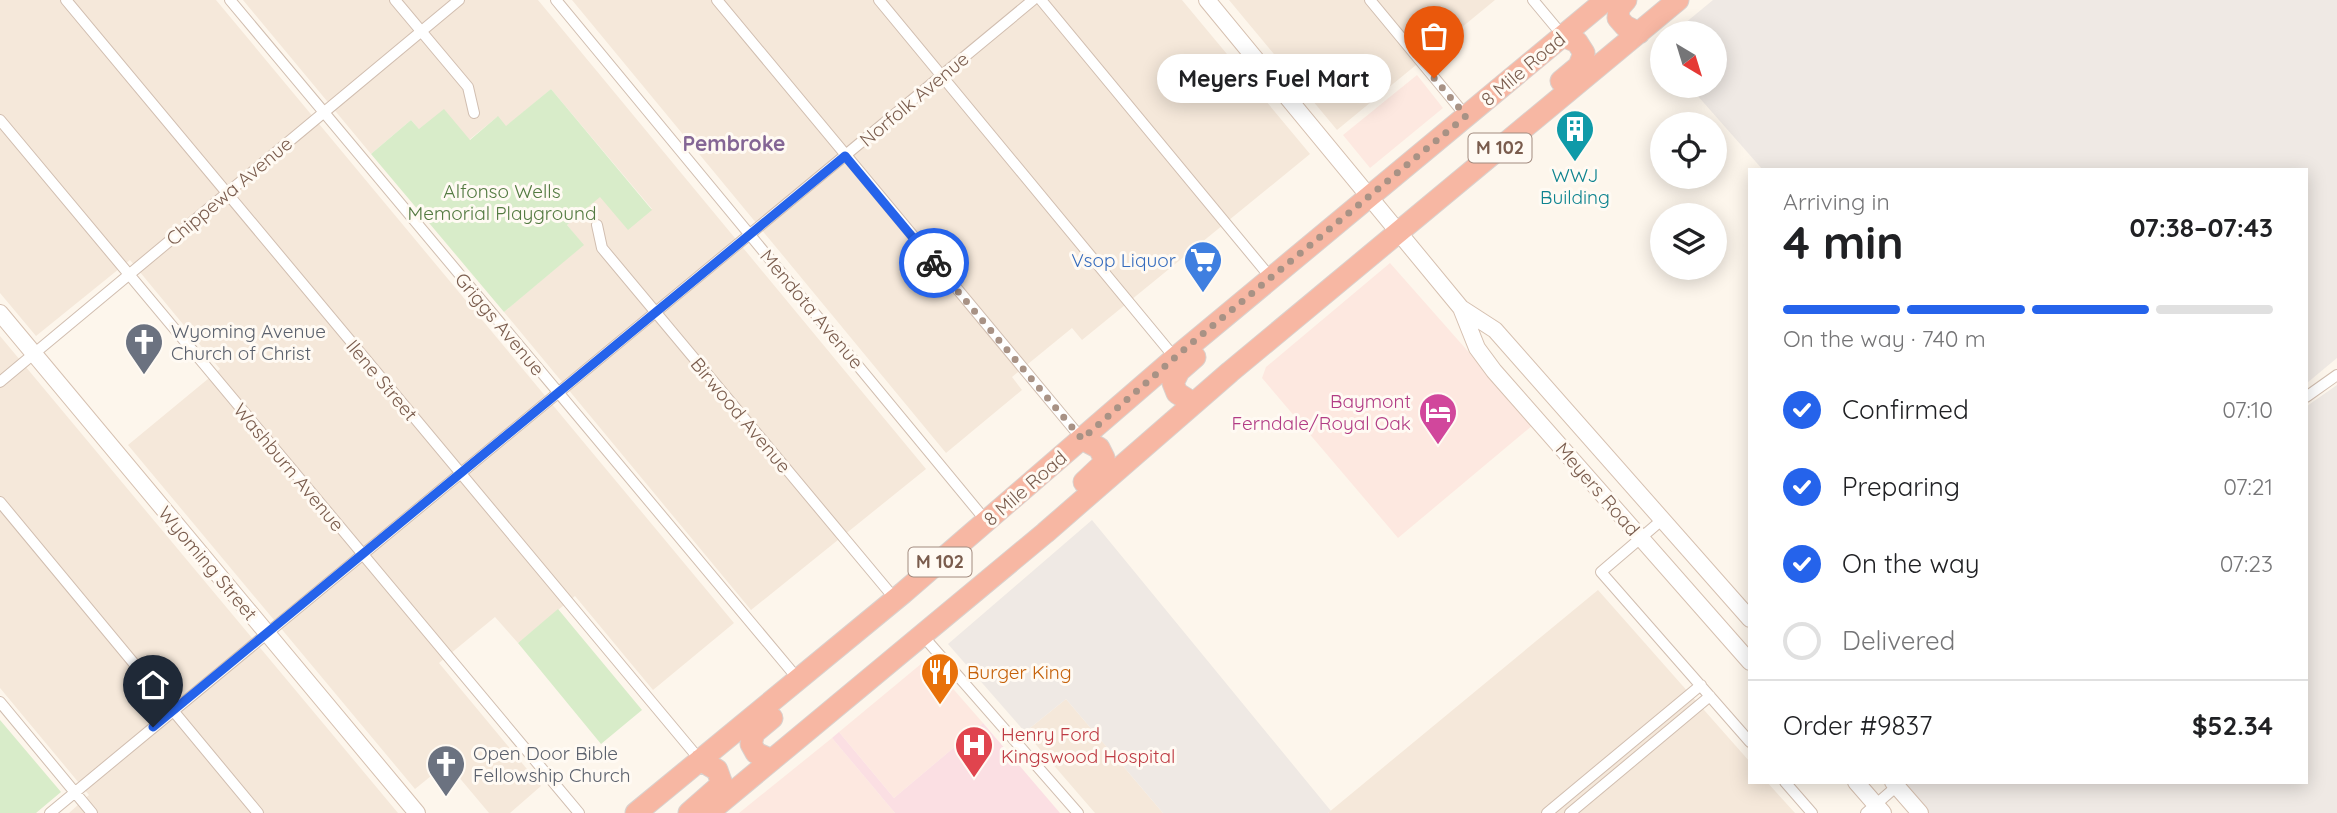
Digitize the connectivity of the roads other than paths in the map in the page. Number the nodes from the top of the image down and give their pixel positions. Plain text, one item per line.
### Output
1 (66, 0) edge
2 (230, 0) edge
3 (395, 0) edge
4 (458, 0) edge
5 (556, 0) edge
6 (717, 0) edge
7 (879, 0) edge
8 (1033, 0) edge
9 (1041, 0) edge
10 (1207, 0) edge
11 (1370, 0) edge
12 (1533, 0) edge
13 (1606, 0) edge
14 (1626, 0) edge
15 (1678, 0) edge
16 (421, 31) junction
17 (1639, 33) junction
18 (1563, 36) junction
19 (942, 75) junction
20 (324, 111) junction
21 (474, 113) dead end
22 (1466, 116) junction
23 (0, 120) edge
24 (845, 156) junction
25 (226, 194) junction
26 (1363, 201) junction
27 (597, 225) dead end
28 (1406, 225) junction
29 (749, 233) junction
30 (128, 274) junction
31 (1271, 278) junction
32 (1461, 308) junction
33 (655, 311) junction
34 (0, 313) edge
35 (34, 354) junction
36 (1175, 358) junction
37 (2337, 375) edge
38 (0, 383) edge
39 (558, 393) junction
40 (2308, 396) edge
41 (1193, 403) junction
42 (1082, 439) junction
43 (460, 472) junction
44 (0, 502) edge
45 (1663, 519) junction
46 (987, 522) junction
47 (1642, 538) junction
48 (363, 555) junction
49 (1012, 561) junction
50 (895, 599) junction
51 (1748, 617) edge
52 (267, 634) junction
53 (923, 635) junction
54 (841, 644) junction
55 (1748, 660) edge
56 (798, 679) junction
57 (1701, 685) junction
58 (1710, 696) junction
59 (0, 702) edge
60 (173, 711) junction
61 (1748, 740) edge
62 (1626, 747) junction
63 (1635, 758) junction
64 (700, 760) junction
65 (772, 760) junction
66 (1788, 784) edge
67 (1857, 784) edge
68 (1895, 784) edge
69 (75, 792) junction
70 (1875, 810) edge
71 (50, 813) edge
72 (92, 813) edge
73 (258, 813) edge
74 (416, 813) edge
75 (579, 813) edge
76 (636, 813) edge
77 (689, 813) edge
78 (708, 813) edge
79 (1078, 813) edge
80 (1548, 813) edge
81 (1570, 813) edge
82 (1812, 813) edge
83 (1920, 813) edge

1 - 25 street, Ilene Street
2 - 20 street, Griggs Avenue
3 - 16 street
4 - 16 street, Chippewa Avenue
5 - 29 street, Mendota Avenue
6 - 24 street
7 - 19 street
8 - 19 street, Norfolk Avenue
9 - 31 street
10 - 26 street, Meyers Road
11 - 22 street
12 - 18 street
13 - 18 highway, 8 Mile Road / M 102
14 - 17 highway
15 - 17 highway, M 102
16 - 20 street, Chippewa Avenue
16 - 21 street
17 - 28 highway, M 102
18 - 22 highway, 8 Mile Road / M 102
18 - 28 highway
19 - 24 street, Norfolk Avenue
19 - 36 street
20 - 25 street, Chippewa Avenue
20 - 39 street, Griggs Avenue
22 - 26 highway, 8 Mile Road / M 102
23 - 30 street, Washburn Avenue
24 - 29 street, Norfolk Avenue
24 - 42 street
25 - 30 street, Chippewa Avenue
25 - 43 street, Ilene Street
26 - 28 street, Meyers Road
26 - 31 highway, 8 Mile Road / M 102
26 - 41 highway
27 - 33 street, Birwood Avenue
28 - 32 street, Meyers Road
28 - 41 highway, M 102
29 - 33 street, Norfolk Avenue
29 - 46 street, Mendota Avenue
30 - 35 street, Chippewa Avenue
30 - 48 street, Washburn Avenue
31 - 36 highway, 8 Mile Road / M 102
32 - 45 street, Meyers Road
32 - 47 street, Meyers Road
33 - 39 street, Norfolk Avenue
33 - 50 street, Birwood Avenue
34 - 35 street, Wyoming Street
35 - 38 street, Chippewa Avenue
35 - 52 street, Wyoming Street
36 - 42 highway, 8 Mile Road / M 102
37 - 40 street
39 - 43 street, Norfolk Avenue
39 - 56 street, Griggs Avenue
41 - 49 highway, M 102
42 - 46 highway, 8 Mile Road / M 102
42 - 49 highway
43 - 48 street, Norfolk Avenue
43 - 64 street, Ilene Street
44 - 60 street
45 - 47 street
45 - 51 street, Meyers Road
46 - 50 highway, 8 Mile Road / M 102
47 - 55 street, Meyers Road
47 - 57 street
48 - 52 street, Norfolk Avenue
48 - 75 street, Washburn Avenue
49 - 53 highway, M 102
50 - 54 highway, 8 Mile Road / M 102
52 - 60 street, Norfolk Avenue
52 - 74 street, Wyoming Street
53 - 65 highway, M 102
53 - 79 street
54 - 56 highway, 8 Mile Road / M 102
54 - 65 highway
56 - 64 highway, 8 Mile Road / M 102
57 - 58 street
57 - 62 street
58 - 61 street
58 - 63 street
59 - 69 street
60 - 69 street, Norfolk Avenue
60 - 73 street
62 - 63 street
62 - 80 street
63 - 81 street
64 - 76 highway, 8 Mile Road / M 102
64 - 77 highway
65 - 78 highway, M 102
66 - 82 street
67 - 70 street
68 - 70 street
68 - 83 street
69 - 71 street, Norfolk Avenue
69 - 72 street

